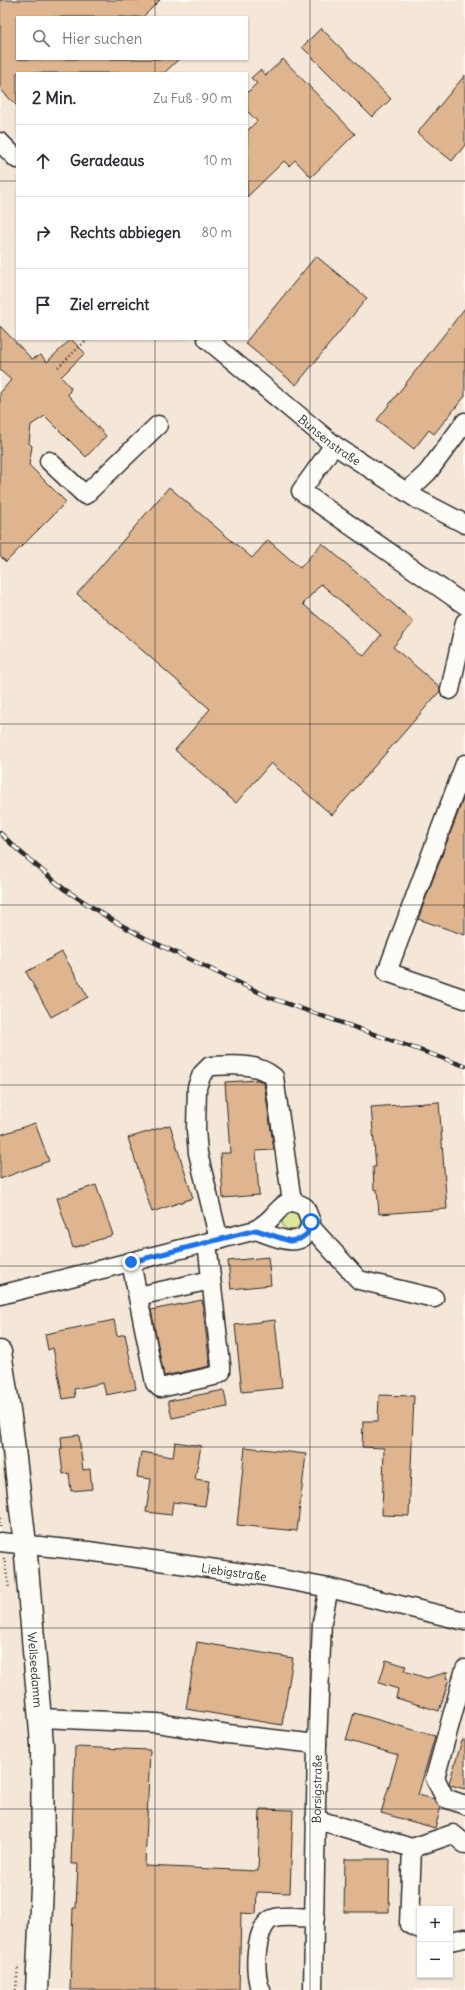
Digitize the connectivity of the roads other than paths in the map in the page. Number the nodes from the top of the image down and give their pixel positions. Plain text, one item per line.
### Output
1 (208, 340) edge
2 (465, 422) edge
3 (158, 425) dead end
4 (334, 445) junction
5 (49, 460) dead end
6 (407, 492) junction
7 (465, 524) edge
8 (465, 605) edge
9 (465, 622) edge
10 (450, 690) dead end
11 (465, 764) edge
12 (465, 999) edge
13 (292, 1202) junction
14 (310, 1226) junction
15 (256, 1230) junction
16 (213, 1241) junction
17 (131, 1262) junction
18 (211, 1280) junction
19 (0, 1295) edge
20 (138, 1296) junction
21 (434, 1298) dead end
22 (0, 1352) edge
23 (0, 1542) edge
24 (25, 1544) junction
25 (329, 1588) junction
26 (465, 1621) edge
27 (465, 1669) edge
28 (40, 1718) junction
29 (317, 1744) junction
30 (465, 1805) edge
31 (315, 1819) junction
32 (465, 1844) edge
33 (412, 1848) junction
34 (315, 1918) junction
35 (417, 1928) edge
36 (465, 1938) edge
37 (453, 1940) edge
38 (37, 1990) edge
39 (261, 1990) edge
40 (313, 1990) edge

1 - 4 street, Bunsenstraße
2 - 6 street
3 - 5 street
4 - 6 street, Bunsenstraße
4 - 8 street
6 - 7 street, Bunsenstraße
9 - 10 street
11 - 12 street
13 - 14 street
13 - 15 street
13 - 16 street
14 - 15 street
14 - 21 street
15 - 16 street
16 - 17 street
16 - 18 street
17 - 19 street
17 - 20 street
18 - 20 street
18 - 20 street
22 - 24 main road, Wellseedamm
23 - 24 street, Liebigstraße
24 - 25 street, Liebigstraße
24 - 28 main road, Wellseedamm
25 - 26 street, Liebigstraße
25 - 29 street, Borsigstraße
27 - 30 street
28 - 29 street
28 - 38 main road, Wellseedamm
29 - 31 street, Borsigstraße
31 - 33 street
31 - 34 street, Borsigstraße
32 - 33 street
33 - 35 street
34 - 39 street
34 - 40 street, Borsigstraße
36 - 37 street

